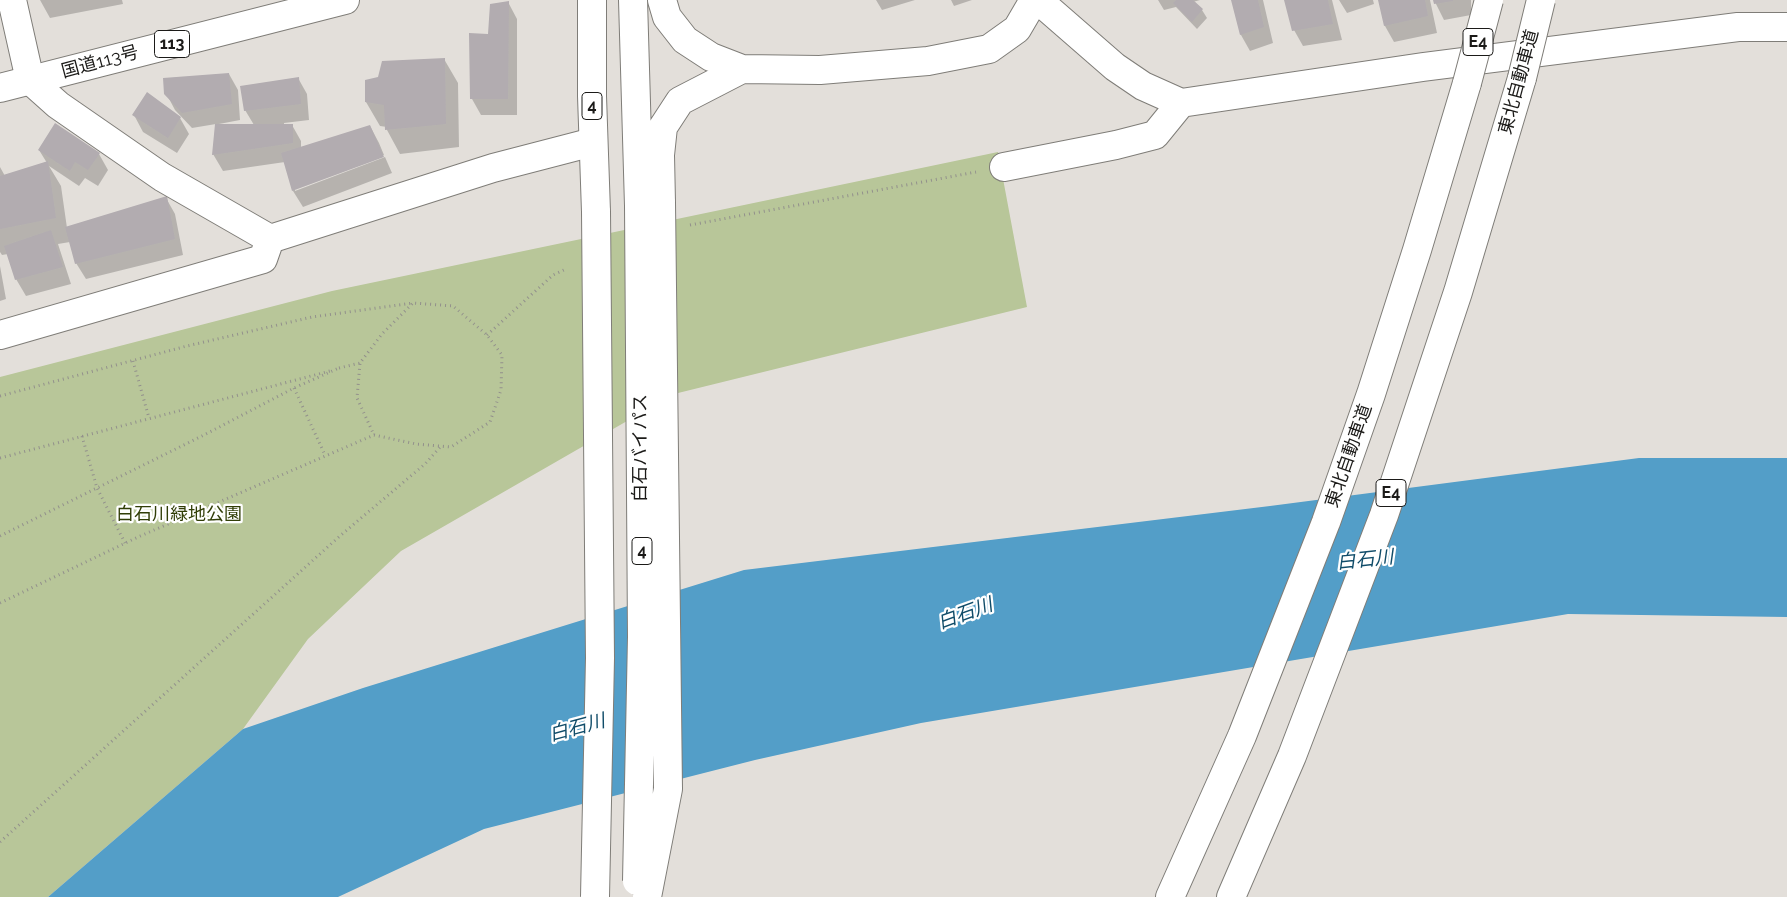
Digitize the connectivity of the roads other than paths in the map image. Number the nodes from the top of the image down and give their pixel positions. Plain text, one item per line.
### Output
1 (12, 0) edge
2 (345, 0) edge
3 (575, 0) edge
4 (592, 0) edge
5 (633, 0) edge
6 (662, 0) edge
7 (1034, 0) edge
8 (1038, 0) edge
9 (1489, 0) edge
10 (1541, 0) edge
11 (289, 7) edge
12 (1787, 27) edge
13 (742, 68) junction
14 (30, 80) junction
15 (0, 88) edge
16 (592, 96) junction
17 (1182, 103) junction
18 (593, 142) junction
19 (1004, 167) road end
20 (650, 204) junction
21 (270, 239) junction
22 (0, 335) edge
23 (595, 897) edge
24 (636, 897) edge
25 (647, 897) edge
26 (1170, 897) edge
27 (1231, 897) edge

1 - 14 main road
2 - 11 main road, 国道113号 / 113
3 - 16 main road
4 - 16 main road, 4
5 - 20 main road, 白石バイパス / 4
6 - 13 main road
7 - 13 main road
8 - 17 main road
9 - 26 main road, 東北自動車道 / E4, bridge
10 - 27 main road, 東北自動車道 / E4, bridge
11 - 14 main road, 国道113号 / 113
12 - 17 main road
13 - 20 main road
14 - 15 main road, 国道113号 / 113
14 - 21 main road
16 - 18 main road, 4
17 - 19 main road
18 - 21 main road
18 - 23 main road, 4, bridge
20 - 24 main road, 白石バイパス / 4, bridge
20 - 25 main road, bridge
21 - 22 main road

